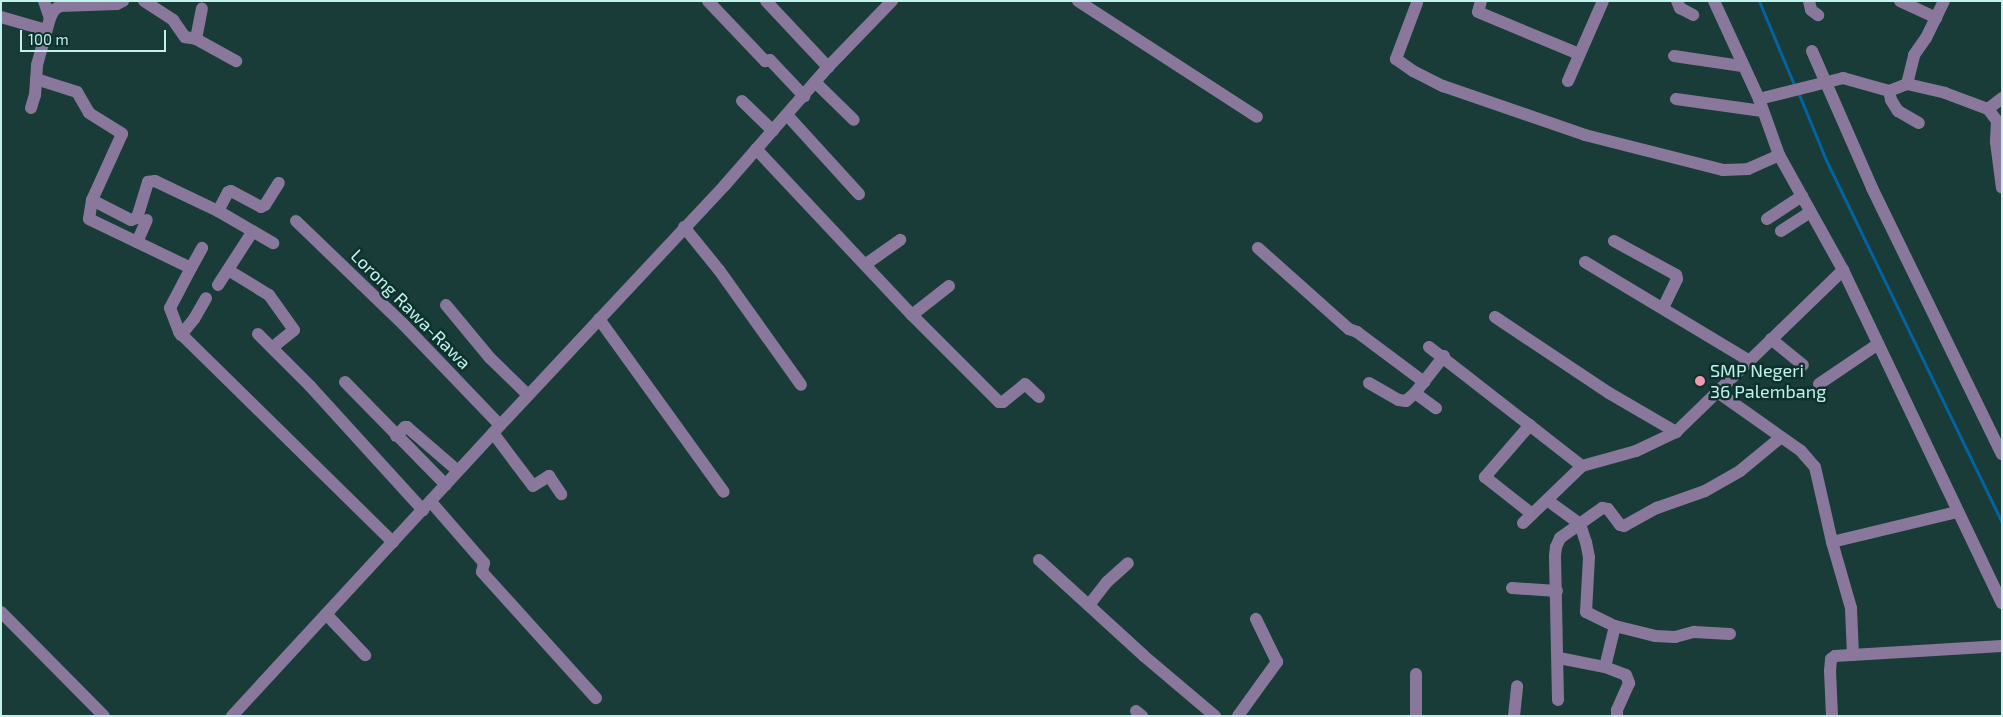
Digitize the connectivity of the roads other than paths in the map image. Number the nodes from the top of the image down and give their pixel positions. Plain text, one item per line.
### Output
1 (44, 1) edge
2 (123, 1) edge
3 (144, 1) edge
4 (708, 1) edge
5 (1078, 1) edge
6 (1481, 1) edge
7 (1603, 1) edge
8 (1677, 1) edge
9 (1714, 1) edge
10 (1809, 1) edge
11 (1900, 1) edge
12 (1944, 1) edge
13 (772, 3) edge
14 (1417, 3) dead end
15 (888, 6) edge
16 (202, 9) dead end
17 (1693, 15) dead end
18 (1818, 15) dead end
19 (1, 17) edge
20 (50, 18) junction
21 (1936, 18) junction
22 (46, 30) junction
23 (196, 39) junction
24 (1812, 51) dead end
25 (1579, 54) junction
26 (1674, 56) dead end
27 (236, 61) dead end
28 (1742, 66) junction
29 (828, 67) junction
30 (36, 80) junction
31 (1568, 80) dead end
32 (815, 82) junction
33 (1822, 82) junction
34 (1907, 84) junction
35 (1889, 91) junction
36 (804, 96) junction
37 (2001, 96) edge
38 (1676, 99) dead end
39 (742, 101) dead end
40 (1761, 105) junction
41 (31, 108) dead end
42 (1988, 109) junction
43 (786, 115) junction
44 (1257, 117) dead end
45 (854, 120) dead end
46 (1919, 123) dead end
47 (773, 131) junction
48 (756, 149) junction
49 (1779, 155) junction
50 (279, 184) dead end
51 (2002, 188) edge
52 (860, 194) dead end
53 (1802, 196) junction
54 (92, 200) junction
55 (218, 211) junction
56 (1810, 212) junction
57 (1767, 219) dead end
58 (147, 220) dead end
59 (296, 221) dead end
60 (684, 227) junction
61 (253, 231) junction
62 (1781, 231) dead end
63 (900, 240) dead end
64 (1614, 241) dead end
65 (136, 242) junction
66 (273, 243) dead end
67 (202, 248) dead end
68 (1258, 248) dead end
69 (1585, 262) dead end
70 (866, 264) junction
71 (191, 268) junction
72 (228, 270) junction
73 (1843, 270) junction
74 (218, 285) dead end
75 (949, 286) dead end
76 (206, 298) dead end
77 (446, 305) dead end
78 (1663, 308) junction
79 (912, 315) junction
80 (1496, 317) dead end
81 (600, 319) junction
82 (258, 334) dead end
83 (181, 335) junction
84 (1771, 339) junction
85 (1878, 344) junction
86 (1430, 347) dead end
87 (272, 348) junction
88 (1444, 356) junction
89 (1748, 360) junction
90 (1803, 365) dead end
91 (345, 382) dead end
92 (1424, 382) junction
93 (1369, 383) dead end
94 (1819, 384) dead end
95 (801, 385) dead end
96 (1716, 391) junction
97 (1416, 393) junction
98 (528, 395) junction
99 (1039, 397) dead end
100 (1436, 408) dead end
101 (1530, 425) junction
102 (496, 429) junction
103 (1676, 432) junction
104 (396, 436) junction
105 (1780, 438) junction
106 (2002, 454) edge
107 (1582, 466) junction
108 (458, 471) junction
109 (446, 485) junction
110 (724, 492) dead end
111 (561, 494) dead end
112 (1547, 500) junction
113 (427, 506) junction
114 (1957, 512) junction
115 (1580, 524) junction
116 (393, 542) junction
117 (1832, 542) junction
118 (1039, 560) dead end
119 (1128, 563) dead end
120 (1512, 588) dead end
121 (1557, 591) junction
122 (2002, 603) edge
123 (1089, 605) junction
124 (1, 612) edge
125 (326, 614) junction
126 (1256, 619) dead end
127 (1615, 626) junction
128 (1730, 634) dead end
129 (2002, 646) edge
130 (1853, 654) junction
131 (365, 655) dead end
132 (1559, 658) junction
133 (1605, 667) junction
134 (1416, 674) dead end
135 (1517, 686) dead end
136 (596, 698) dead end
137 (1558, 700) dead end
138 (104, 716) edge
139 (232, 716) edge
140 (1215, 716) edge
141 (1238, 716) edge
142 (1416, 716) edge
143 (1514, 716) edge
144 (1617, 716) edge
145 (1832, 716) edge

1 - 20 street
2 - 20 street
3 - 23 street
4 - 36 street
5 - 44 street
6 - 25 street
7 - 25 street
8 - 17 street
9 - 28 street
10 - 18 street
11 - 21 street
12 - 21 street
13 - 29 street
14 - 49 street
15 - 29 street
16 - 23 street
19 - 22 street
20 - 22 street
21 - 34 street
22 - 30 street
23 - 27 street
24 - 33 street
25 - 31 street
26 - 28 street
28 - 40 street
29 - 32 street
30 - 41 street
30 - 54 street
32 - 36 street
32 - 45 street
33 - 35 street
33 - 40 street
33 - 106 street
34 - 35 street
34 - 42 street
35 - 46 street
36 - 43 street
37 - 42 street
38 - 40 street
39 - 47 street
40 - 49 street
42 - 51 street
43 - 47 street
43 - 52 street
47 - 48 street
48 - 60 street
48 - 70 street
49 - 53 street
50 - 55 street
53 - 56 street
53 - 57 street
54 - 55 street
54 - 65 street
55 - 61 street
56 - 62 street
56 - 73 street
58 - 65 street
59 - 102 street, Lorong Rawa-Rawa
60 - 81 street
60 - 95 street
61 - 66 street
61 - 72 street
63 - 70 street
64 - 78 street
65 - 71 street
67 - 71 street
68 - 92 street
69 - 78 street
70 - 79 street
71 - 83 street
72 - 74 street
72 - 87 street
73 - 84 street
73 - 85 street
75 - 79 street
76 - 83 street
77 - 98 street
78 - 89 street
79 - 99 street
80 - 103 street
81 - 98 street
81 - 110 street
82 - 87 street
83 - 116 street
84 - 89 street
84 - 90 street
85 - 94 street
85 - 114 street
86 - 88 street
87 - 113 street
88 - 92 street
88 - 101 street
89 - 96 street
91 - 104 street
92 - 97 street
93 - 97 street
96 - 103 street
96 - 105 street
97 - 100 street
98 - 102 street
101 - 107 street
101 - 112 street
102 - 108 street
102 - 111 street, Lorong Rawa-Rawa
103 - 107 street
104 - 108 street
104 - 109 street
105 - 115 street
105 - 117 street
107 - 112 street
108 - 109 street
109 - 113 street
112 - 115 street
113 - 116 street
113 - 136 street
114 - 117 street
114 - 122 street
115 - 121 street
115 - 127 street
116 - 125 street
117 - 130 street
118 - 123 street
119 - 123 street
120 - 121 street
121 - 132 street
123 - 140 street
124 - 138 street
125 - 131 street
125 - 139 street
126 - 141 street
127 - 128 street
127 - 133 street
129 - 130 street
130 - 145 street
132 - 133 street
132 - 137 street
133 - 144 street
134 - 142 street
135 - 143 street

